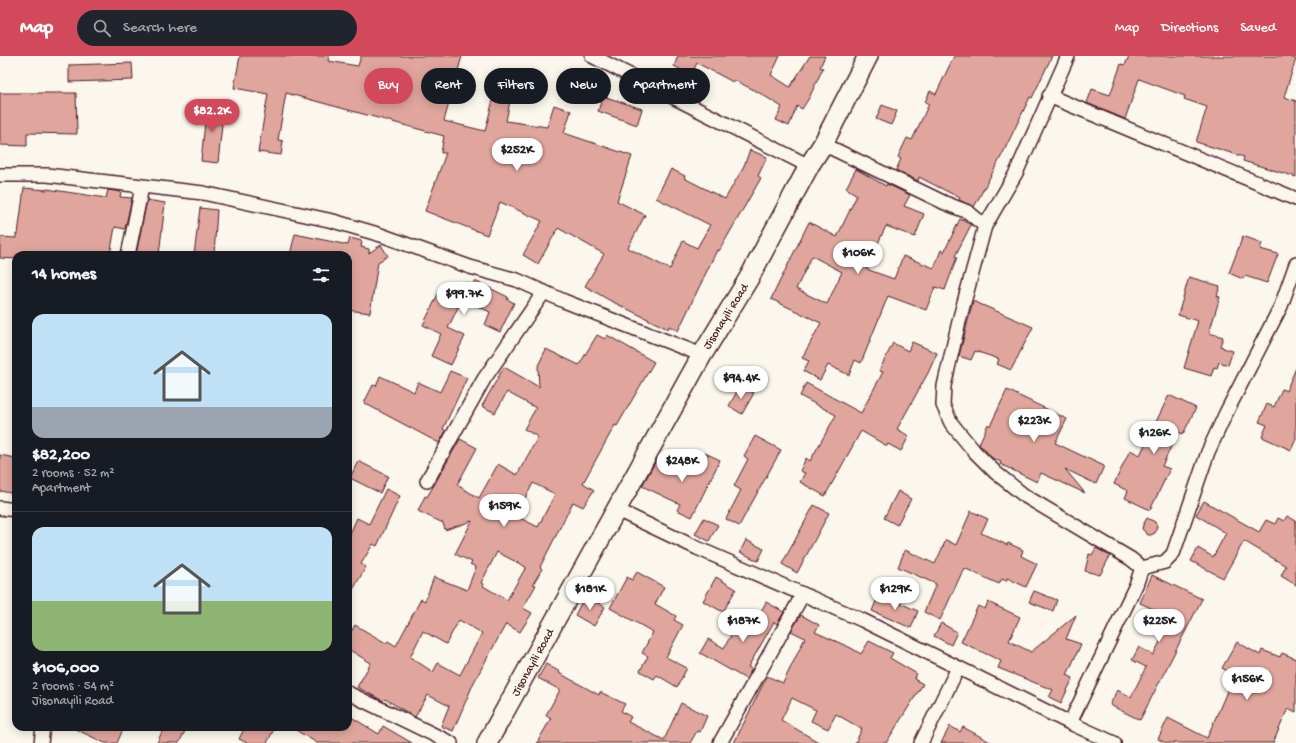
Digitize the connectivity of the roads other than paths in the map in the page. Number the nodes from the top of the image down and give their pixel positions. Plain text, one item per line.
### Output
1 (592, 56) edge
2 (868, 56) edge
3 (1068, 56) edge
4 (1049, 96) junction
5 (823, 144) junction
6 (808, 166) junction
7 (0, 175) edge
8 (142, 187) junction
9 (1296, 199) edge
10 (985, 226) junction
11 (129, 251) edge
12 (1296, 264) edge
13 (544, 292) junction
14 (702, 355) junction
15 (426, 481) dead end
16 (0, 508) edge
17 (12, 510) edge
18 (617, 510) junction
19 (1142, 568) junction
20 (803, 594) junction
21 (958, 668) junction
22 (352, 695) edge
23 (1070, 723) junction
24 (42, 731) edge
25 (41, 743) edge
26 (452, 743) edge
27 (487, 743) edge
28 (720, 743) edge
29 (921, 743) edge
30 (1114, 743) edge

1 - 6 street
2 - 5 street, Jisonayili Road
3 - 4 street
4 - 9 street
4 - 10 street
5 - 6 street, Jisonayili Road
5 - 10 street
6 - 14 street, Jisonayili Road
7 - 8 street
8 - 11 street
8 - 13 street
10 - 19 street
12 - 19 street
13 - 14 street
13 - 15 street
14 - 18 street, Jisonayili Road
16 - 17 street
18 - 20 street
18 - 27 street, Jisonayili Road
19 - 23 street
20 - 21 street
20 - 28 street
21 - 23 street
21 - 29 street
22 - 26 street
23 - 30 street
24 - 25 street

